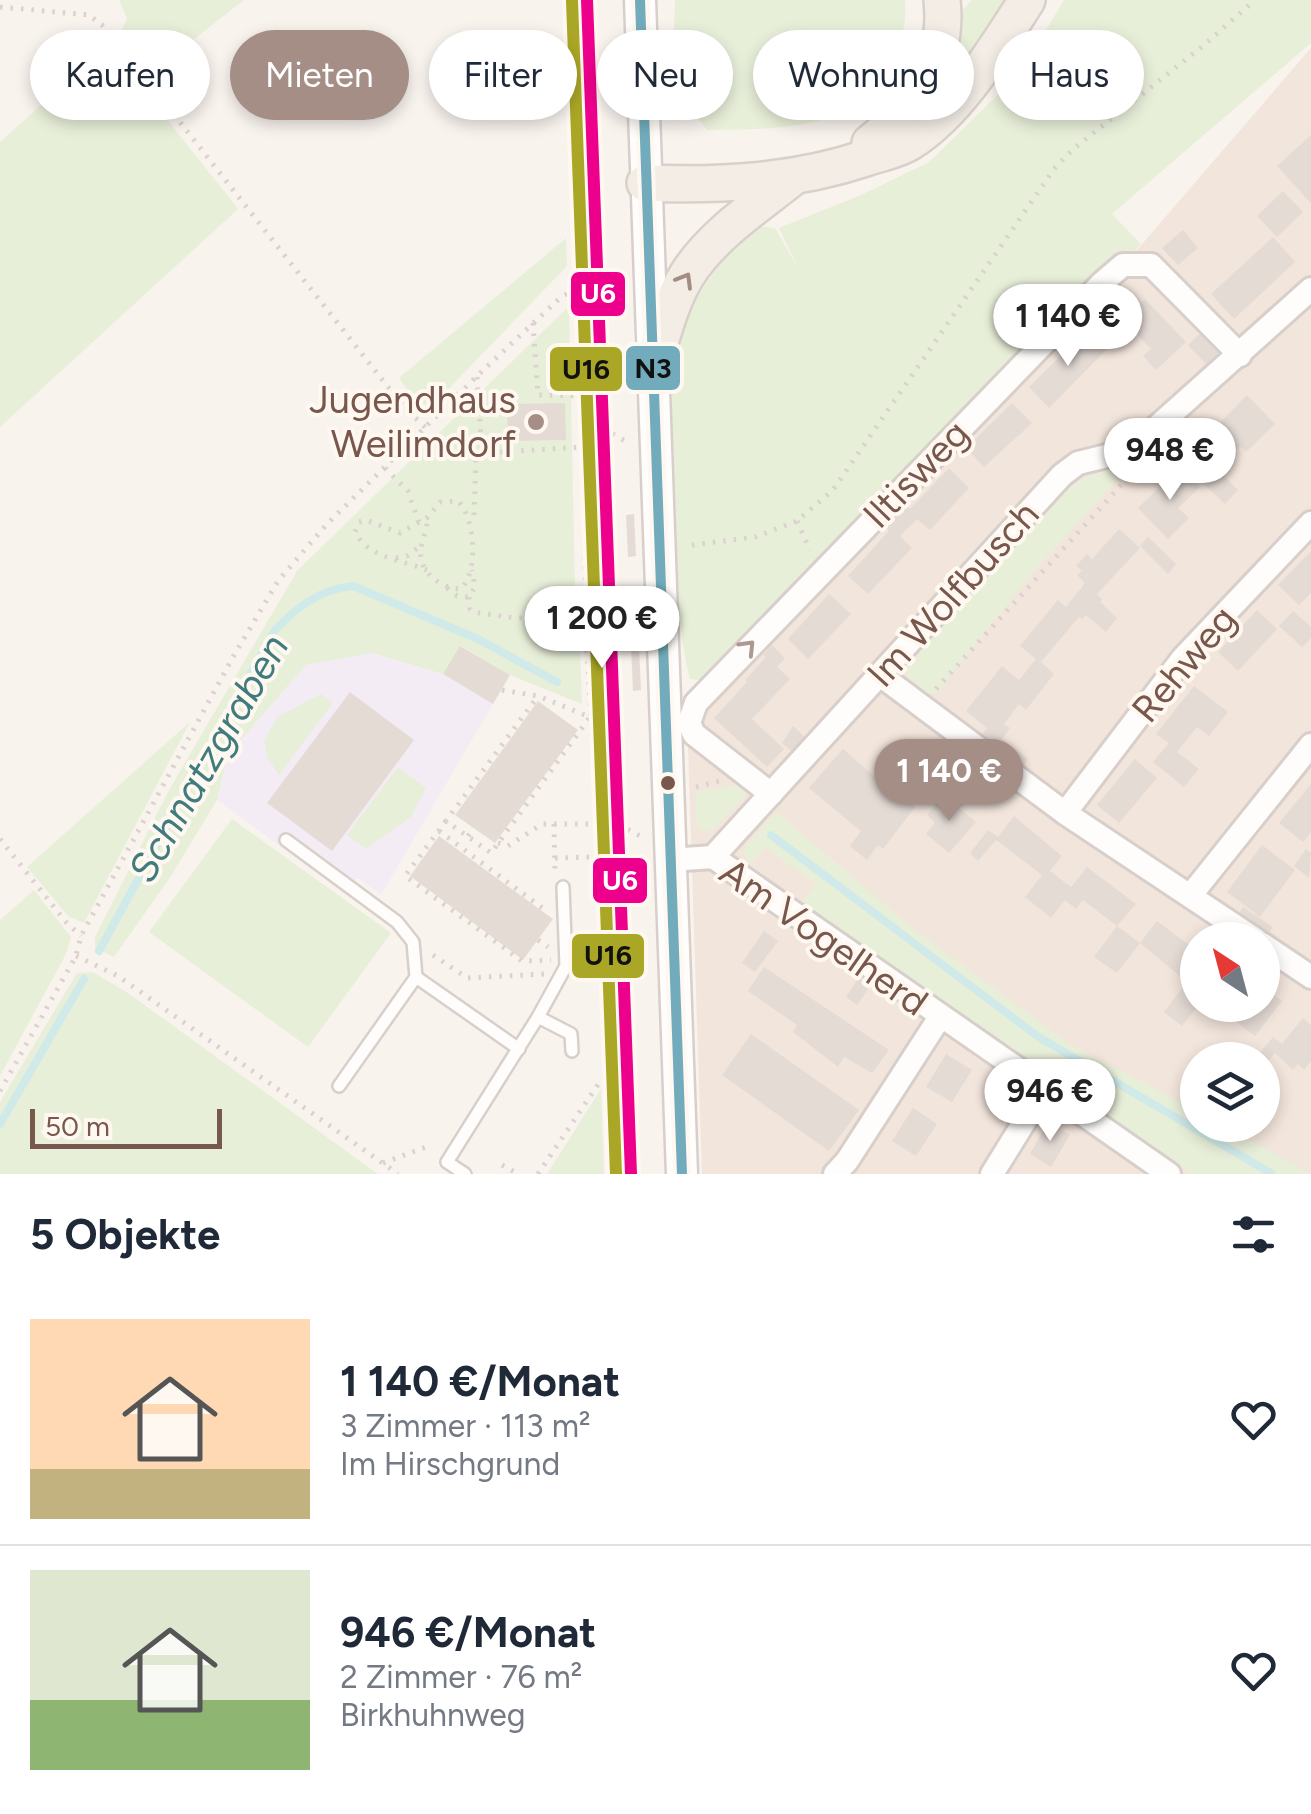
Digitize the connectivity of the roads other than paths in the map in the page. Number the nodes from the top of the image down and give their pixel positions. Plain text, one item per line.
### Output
1 (640, 0) edge
2 (942, 0) edge
3 (1027, 0) edge
4 (840, 166) junction
5 (792, 178) junction
6 (645, 183) junction
7 (1311, 289) edge
8 (1240, 355) junction
9 (652, 372) junction
10 (1311, 523) edge
11 (880, 675) junction
12 (1311, 745) edge
13 (771, 794) junction
14 (1065, 813) junction
15 (286, 840) dead end
16 (713, 858) junction
17 (670, 860) junction
18 (563, 886) road end
19 (1190, 896) junction
20 (1229, 922) edge
21 (1280, 956) edge
22 (416, 977) junction
23 (1311, 977) edge
24 (538, 1017) junction
25 (940, 1017) junction
26 (519, 1049) junction
27 (572, 1051) dead end
28 (339, 1086) dead end
29 (1044, 1090) junction
30 (1154, 1170) edge
31 (465, 1174) edge
32 (682, 1174) edge
33 (835, 1174) edge
34 (992, 1174) edge

1 - 6 main road
2 - 4 main road
3 - 4 main road
4 - 5 main road
5 - 6 main road
9 -> 5 main road
6 - 9 main road
7 - 8 street, Im Wolfbusch
8 - 11 street, Im Wolfbusch
13 -> 8 street, Iltisweg
9 - 17 main road
10 - 14 street, Rehweg
11 - 13 street, Im Wolfbusch
11 - 14 street
12 - 19 street
13 - 16 street, Im Wolfbusch
14 - 19 street
15 - 22 lane
16 - 17 street, Am Vogelherd
16 - 25 street, Am Vogelherd
17 - 32 main road
18 - 24 lane
19 - 20 street
21 - 23 street
22 - 26 lane
22 - 28 lane
24 - 26 lane
24 - 27 lane
25 - 29 street, Am Vogelherd
25 - 33 street
26 - 31 lane
29 - 30 street, Am Vogelherd
29 - 34 street

